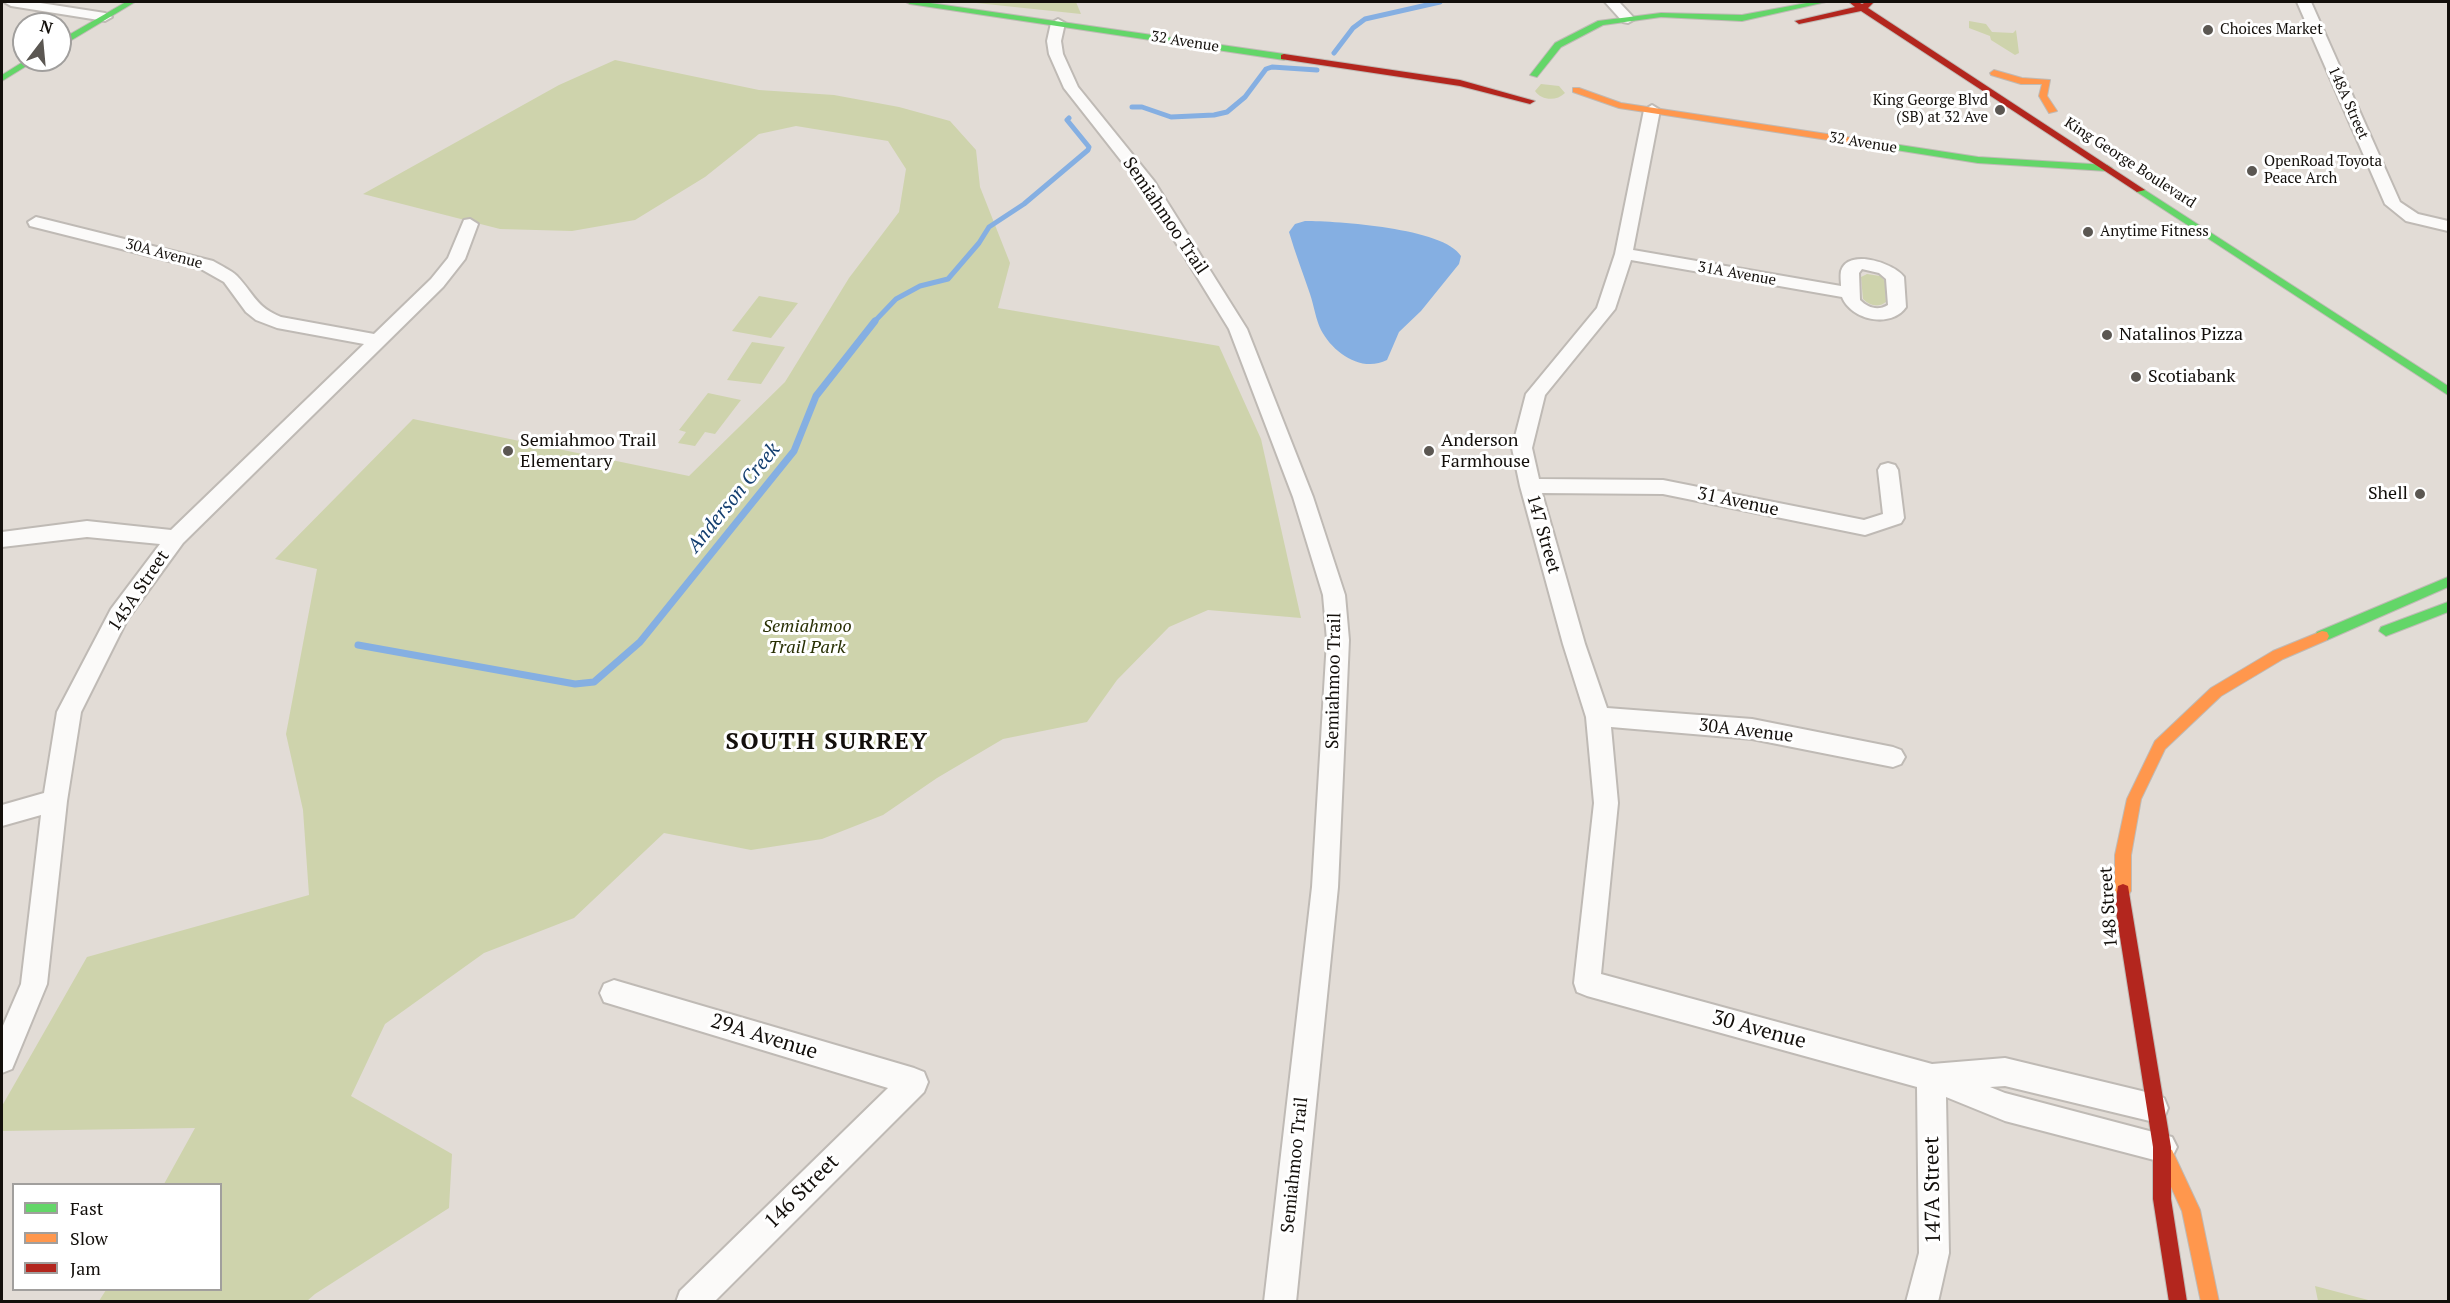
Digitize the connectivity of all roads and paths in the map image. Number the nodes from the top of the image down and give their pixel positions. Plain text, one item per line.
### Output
1 (11, 2) edge
2 (131, 2) edge
3 (910, 2) edge
4 (1612, 2) edge
5 (1822, 2) edge
6 (2304, 2) edge
7 (1862, 4) edge
8 (105, 17) junction
9 (1634, 18) junction
10 (1058, 23) junction
11 (72, 37) edge
12 (1571, 38) junction
13 (1566, 56) dead end
14 (1989, 70) joint
15 (1550, 75) dead end
16 (1522, 79) junction
17 (1460, 83) junction
18 (1572, 93) dead end
19 (1530, 101) junction
20 (1547, 105) dead end
21 (1652, 110) junction
22 (2107, 168) junction
23 (36, 222) dead end
24 (2215, 222) dead end
25 (470, 224) dead end
26 (2448, 226) edge
27 (1624, 254) junction
28 (1851, 293) dead end
29 (378, 341) junction
30 (2448, 391) edge
31 (1888, 470) dead end
32 (1530, 486) junction
33 (176, 538) junction
34 (2, 539) edge
35 (2448, 582) edge
36 (2448, 607) edge
37 (2372, 636) dead end
38 (2277, 671) dead end
39 (2216, 692) junction
40 (1598, 717) junction
41 (1893, 757) dead end
42 (55, 801) junction
43 (2, 814) edge
44 (1587, 983) joint
45 (614, 993) dead end
46 (2, 1059) edge
47 (1931, 1077) junction
48 (914, 1082) joint
49 (2154, 1108) junction
50 (2162, 1147) junction
51 (691, 1302) edge
52 (1280, 1302) edge
53 (1922, 1302) edge
54 (2178, 1302) edge
55 (2210, 1302) edge

1 - 8 street
2 - 8 street
3 - 10 street, 32 Avenue
4 - 9 street
5 - 9 street
6 - 26 street, 148A Street
7 - 9 street
7 - 22 street, King George Boulevard
8 - 11 street
9 - 12 street
10 - 17 street, 32 Avenue
10 - 52 street, Semiahmoo Trail
12 - 13 street
12 - 16 street
14 - 14 street, King George Boulevard
15 - 16 street, 32 Avenue
16 - 17 street, 32 Avenue
16 - 19 street
17 - 19 street, 32 Avenue
18 - 21 street, 32 Avenue
19 - 20 street, 32 Avenue
21 - 22 street, 32 Avenue
21 - 27 street, 147 Street
22 - 24 street
22 - 30 street, King George Boulevard
23 - 29 street, 30A Avenue
25 - 29 street, 145A Street
27 - 28 street, 31A Avenue
27 - 32 street, 147 Street
29 - 33 street, 145A Street
31 - 32 street, 31 Avenue
32 - 40 street, 147 Street
33 - 34 street
33 - 42 street, 145A Street
35 - 39 street, 148 Street
36 - 37 street
38 - 39 street, 148 Street
39 - 49 street, 148 Street
40 - 41 street, 30A Avenue
40 - 44 street, 147 Street
42 - 43 street
42 - 46 street, 145A Street
44 - 47 street, 30 Avenue
45 - 48 street, 29A Avenue
47 - 49 street, 30 Avenue
47 - 50 street, 30 Avenue
47 - 53 street, 147A Street
48 - 51 street, 146 Street
49 - 50 street, 148 Street
50 - 54 street, 148 Street
50 - 55 street, 148 Street

